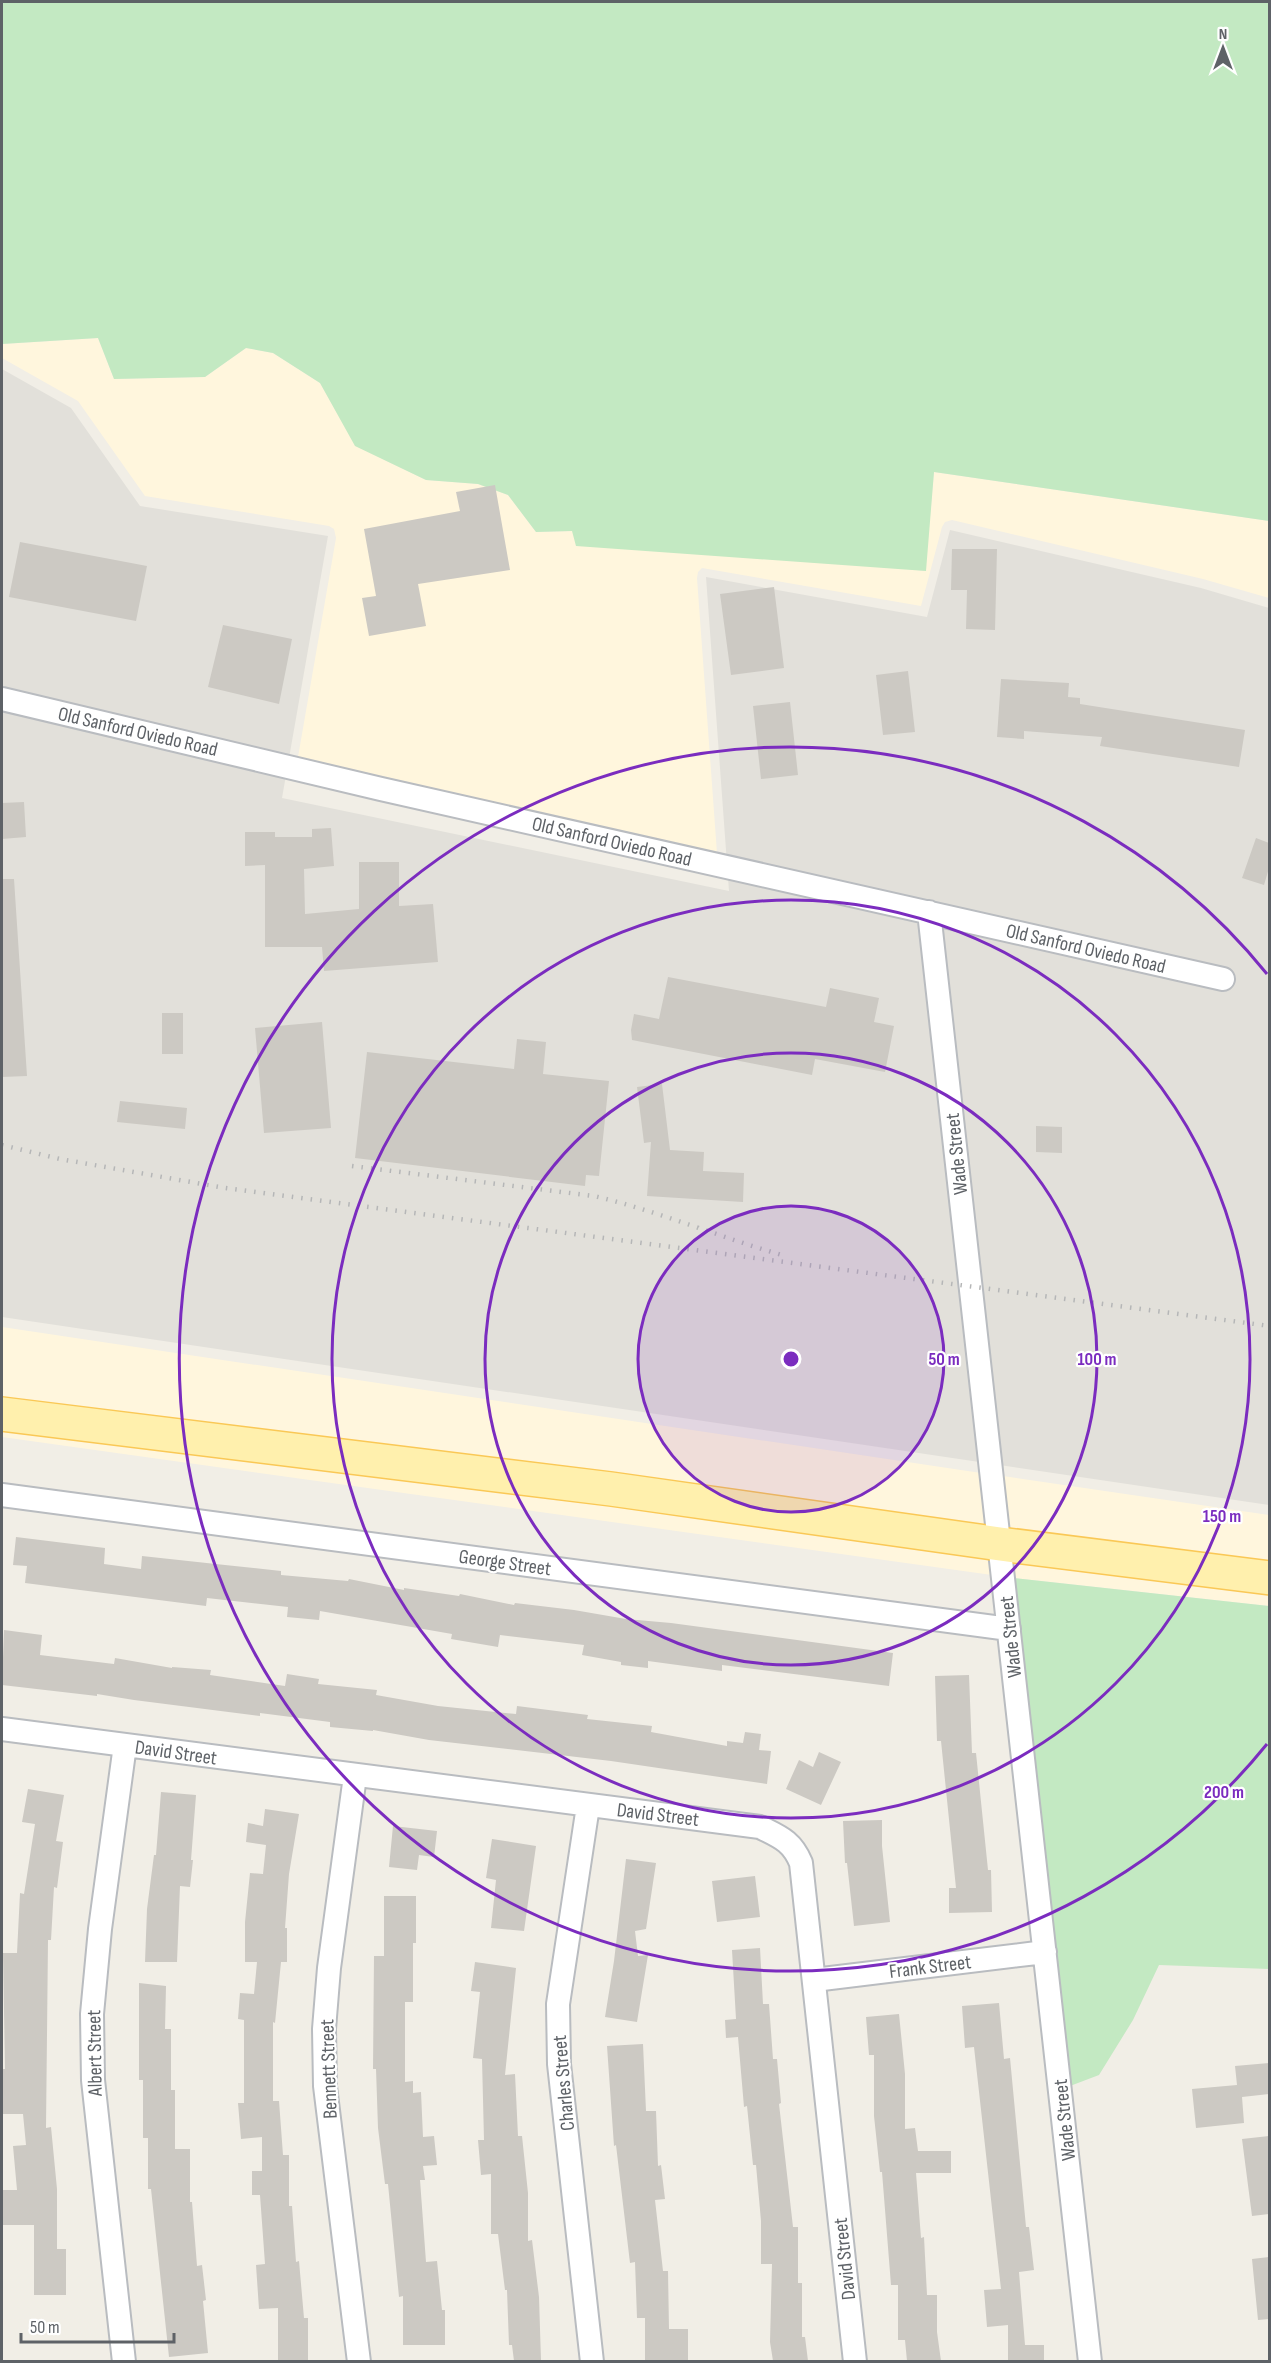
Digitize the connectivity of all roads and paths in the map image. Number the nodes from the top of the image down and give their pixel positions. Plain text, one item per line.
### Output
1 (2, 699) edge
2 (929, 912) junction
3 (1223, 979) dead end
4 (2, 1414) edge
5 (2, 1496) edge
6 (1000, 1544) junction
7 (1269, 1578) edge
8 (1009, 1629) junction
9 (2, 1728) edge
10 (124, 1745) junction
11 (355, 1776) junction
12 (588, 1806) junction
13 (1045, 1952) junction
14 (814, 1980) junction
15 (124, 2361) edge
16 (359, 2361) edge
17 (592, 2361) edge
18 (855, 2361) edge
19 (1090, 2361) edge

1 - 2 street, Old Sanford Oviedo Road
2 - 3 street, Old Sanford Oviedo Road
2 - 6 street, Wade Street
4 - 6 main road
5 - 8 street, George Street
6 - 7 main road
6 - 8 street, Wade Street
8 - 13 street, Wade Street
9 - 10 street, David Street
10 - 11 street, David Street
10 - 15 street, Albert Street
11 - 12 street, David Street
11 - 16 street, Bennett Street
12 - 14 street, David Street
12 - 17 street, Charles Street
13 - 14 street, Frank Street
13 - 19 street, Wade Street
14 - 18 street, David Street

